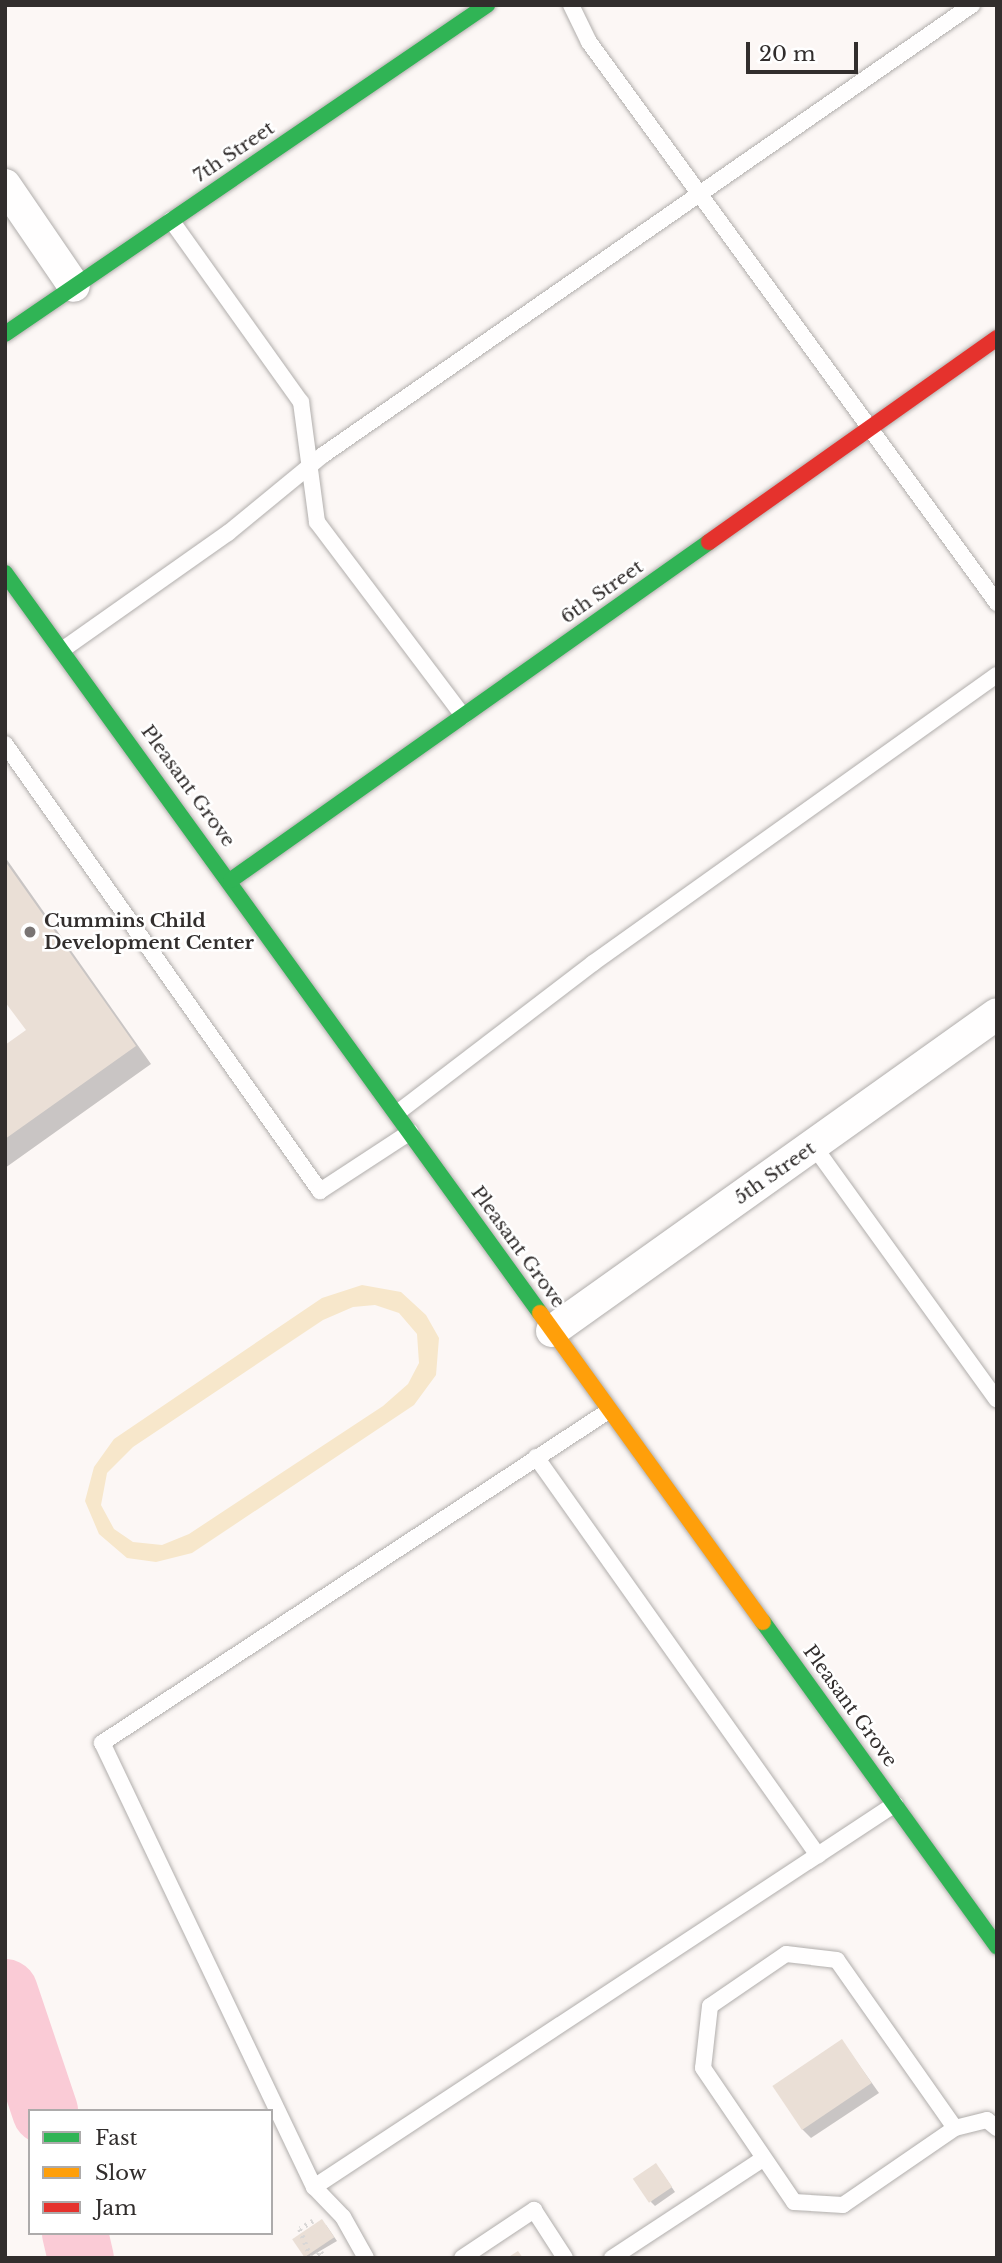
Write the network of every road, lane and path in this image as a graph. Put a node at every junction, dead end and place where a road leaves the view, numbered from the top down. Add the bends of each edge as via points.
1 (487, 5) edge
2 (571, 5) edge
3 (972, 5) edge
4 (5, 185) edge
5 (702, 196) junction
6 (171, 220) junction
7 (74, 286) junction
8 (5, 334) edge
9 (997, 338) edge
10 (870, 428) junction
11 (310, 467) junction
12 (5, 573) edge
13 (997, 603) edge
14 (62, 650) junction
15 (997, 674) edge
16 (463, 716) junction
17 (5, 744) edge
18 (231, 880) junction
19 (997, 1014) edge
20 (397, 1113) junction
21 (410, 1132) junction
22 (813, 1145) junction
23 (552, 1331) junction
24 (997, 1400) edge
25 (610, 1410) junction
26 (536, 1457) junction
27 (895, 1804) junction
28 (818, 1856) junction
29 (997, 1946) edge
30 (955, 2128) junction
31 (997, 2128) edge
32 (763, 2159) junction
33 (314, 2187) junction
34 (366, 2258) edge
35 (462, 2258) edge
36 (565, 2258) edge
37 (612, 2258) edge

1 - 6 street, 7th Street
2 - 5 lane via 589,42
3 - 5 lane
4 - 7 street
5 - 10 lane
5 - 11 lane
6 - 7 street, 7th Street
6 - 11 lane via 301,402
7 - 8 street, 7th Street
9 - 10 street, 6th Street
10 - 13 lane
10 - 16 street, 6th Street
11 - 14 lane via 228,533
11 - 16 lane via 317,522
12 - 14 street, Pleasant Grove
14 - 18 street, Pleasant Grove
15 - 20 lane via 593,963
16 - 18 street, 6th Street
17 - 21 lane via 320,1191
18 - 20 street, Pleasant Grove
19 - 22 street, 5th Street
20 - 21 street, Pleasant Grove
21 - 23 street, Pleasant Grove
22 - 23 street, 5th Street
22 - 24 lane
23 - 25 street, Pleasant Grove
25 - 26 lane
25 - 27 street, Pleasant Grove
26 - 28 lane
26 - 33 lane via 102,1743
27 - 28 lane
27 - 29 street, Pleasant Grove
28 - 33 lane
30 - 31 lane via 987,2120
30 - 32 lane via 843,2206 794,2202
30 - 32 lane via 837,1959 786,1954 710,2006 703,2068
32 - 37 lane
33 - 34 lane via 343,2217
35 - 36 lane via 534,2210

